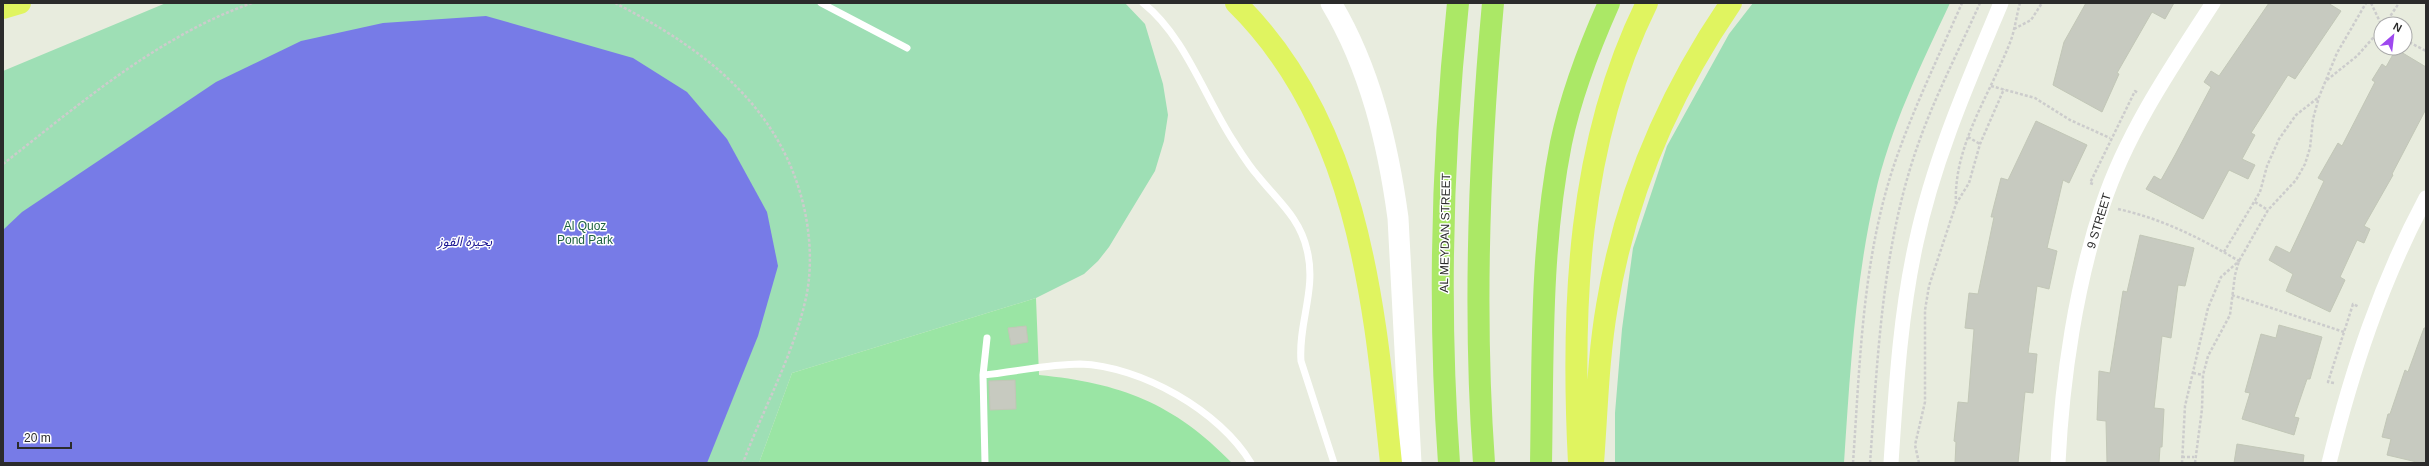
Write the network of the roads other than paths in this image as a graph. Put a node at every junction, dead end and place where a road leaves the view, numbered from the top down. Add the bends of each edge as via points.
1 (20, 3) edge
2 (821, 3) edge
3 (1143, 3) edge
4 (1236, 3) edge
5 (1331, 3) edge
6 (1458, 3) edge
7 (1494, 3) edge
8 (1609, 3) edge
9 (1647, 3) edge
10 (1731, 3) edge
11 (2001, 3) edge
12 (2213, 3) edge
13 (3, 8) edge
14 (907, 48) dead end
15 (2426, 198) edge
16 (987, 338) dead end
17 (983, 375) junction
18 (984, 463) edge
19 (1252, 463) edge
20 (1334, 463) edge
21 (1391, 463) edge
22 (1411, 463) edge
23 (1449, 463) edge
24 (1484, 463) edge
25 (1541, 463) edge
26 (1579, 463) edge
27 (1593, 463) edge
28 (1891, 463) edge
29 (2058, 463) edge
30 (2329, 463) edge

1 - 13 highway
2 - 14 lane
3 - 20 lane via 1160,20 1181,49 1223,126 1257,176 1290,212 1301,230 1311,269 1300,346 1301,361
4 - 21 highway via 1293,75 1321,127 1348,195 1366,263
5 - 22 main road via 1362,67 1382,132 1398,218
6 - 23 main road, AL MEYDAN STREET via 1447,136 1443,286
7 - 24 main road via 1482,148 1479,268
8 - 25 main road via 1582,67 1554,180 1543,294
9 - 26 highway via 1615,80 1596,150 1587,206 1580,274 1577,382
10 - 27 highway via 1675,96 1653,143 1632,199 1606,306
11 - 28 street via 1944,144 1916,242 1901,328
12 - 29 street, 9 STREET via 2152,100 2102,205 2070,343 2060,417
15 - 30 street via 2405,237 2373,312 2348,387
16 - 17 lane
17 - 18 lane
17 - 19 lane via 1080,364 1120,371 1157,384 1192,404 1223,429

